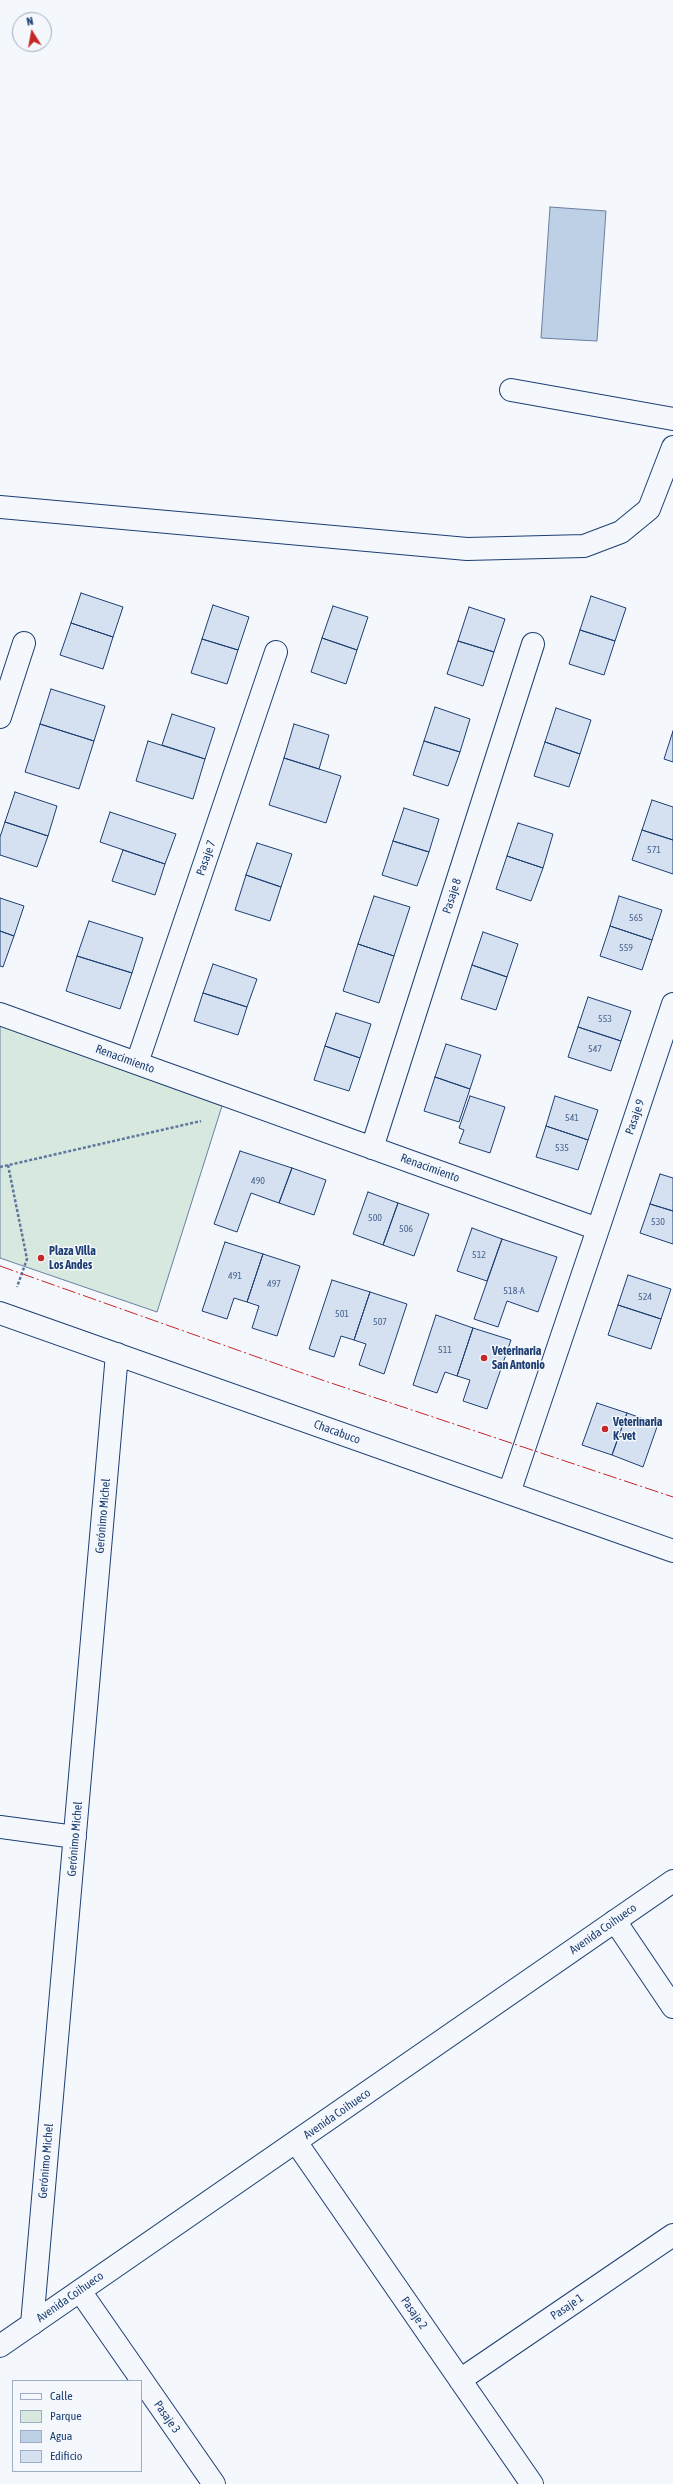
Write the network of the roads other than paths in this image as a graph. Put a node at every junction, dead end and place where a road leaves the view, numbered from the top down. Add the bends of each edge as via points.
1 (511, 390) dead end
2 (673, 419) edge
3 (673, 447) edge
4 (0, 507) edge
5 (24, 643) dead end
6 (533, 644) dead end
7 (276, 652) dead end
8 (0, 717) edge
9 (673, 1004) edge
10 (0, 1014) edge
11 (137, 1063) junction
12 (372, 1148) junction
13 (598, 1229) junction
14 (4, 1314) edge
15 (117, 1354) junction
16 (509, 1493) junction
17 (673, 1551) edge
18 (0, 1827) edge
19 (75, 1837) junction
20 (673, 1881) edge
21 (615, 1921) junction
22 (673, 2007) edge
23 (296, 2142) junction
24 (673, 2235) edge
25 (80, 2291) junction
26 (32, 2324) junction
27 (0, 2346) edge
28 (142, 2380) edge
29 (142, 2380) edge
30 (460, 2380) junction
31 (214, 2484) edge
32 (532, 2484) edge

1 - 2 street
3 - 4 street via 649,509 621,532 584,546 467,549
5 - 8 street
6 - 12 street, Pasaje 8
7 - 11 street, Pasaje 7
9 - 13 street, Pasaje 9
10 - 11 street, Renacimiento
11 - 12 street, Renacimiento
12 - 13 street, Renacimiento
13 - 16 street
14 - 15 street, Chacabuco
15 - 16 street, Chacabuco
15 - 19 street, Gerónimo Michel
16 - 17 street, Chacabuco
18 - 19 street
19 - 26 street, Gerónimo Michel
20 - 21 street, Avenida Coihueco
21 - 22 street
21 - 23 street, Avenida Coihueco
23 - 25 street, Avenida Coihueco
23 - 30 street, Pasaje 2
24 - 30 street, Pasaje 1
25 - 26 street, Avenida Coihueco
25 - 29 street, Pasaje 3
26 - 27 street, Avenida Coihueco
28 - 31 street, Pasaje 3
30 - 32 street, Pasaje 2

